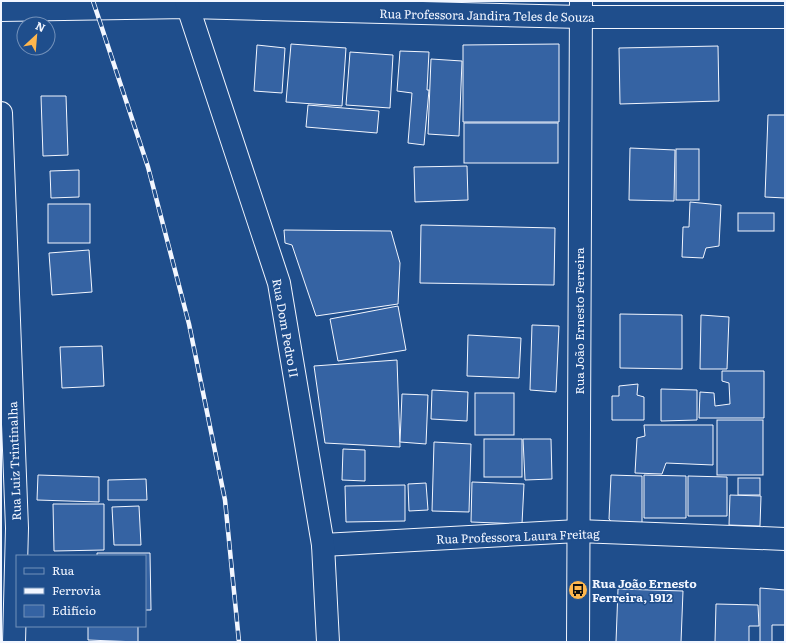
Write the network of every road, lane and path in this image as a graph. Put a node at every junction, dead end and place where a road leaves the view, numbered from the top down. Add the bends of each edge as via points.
1 (187, 4) edge
2 (581, 9) edge
3 (1, 10) edge
4 (785, 17) edge
5 (1, 113) edge
6 (9, 528) edge
7 (578, 531) junction
8 (785, 539) edge
9 (323, 545) junction
10 (14, 642) edge
11 (328, 642) edge
12 (578, 642) edge

1 - 2 street, Rua Professora Jandira Teles de Souza
1 - 3 street, Rua Professora Jandira Teles de Souza
1 - 9 street, Rua Dom Pedro II via 279,283
2 - 4 street, Rua Professora Jandira Teles de Souza
2 - 7 street, Rua João Ernesto Ferreira
5 - 6 street, Rua Luiz Trintinalha
6 - 10 street, Rua Luiz Trintinalha
7 - 8 street, Rua Professora Laura Freitag
7 - 9 street, Rua Professora Laura Freitag
7 - 12 street, Rua João Ernesto Ferreira
9 - 11 street, Rua Dom Pedro II

